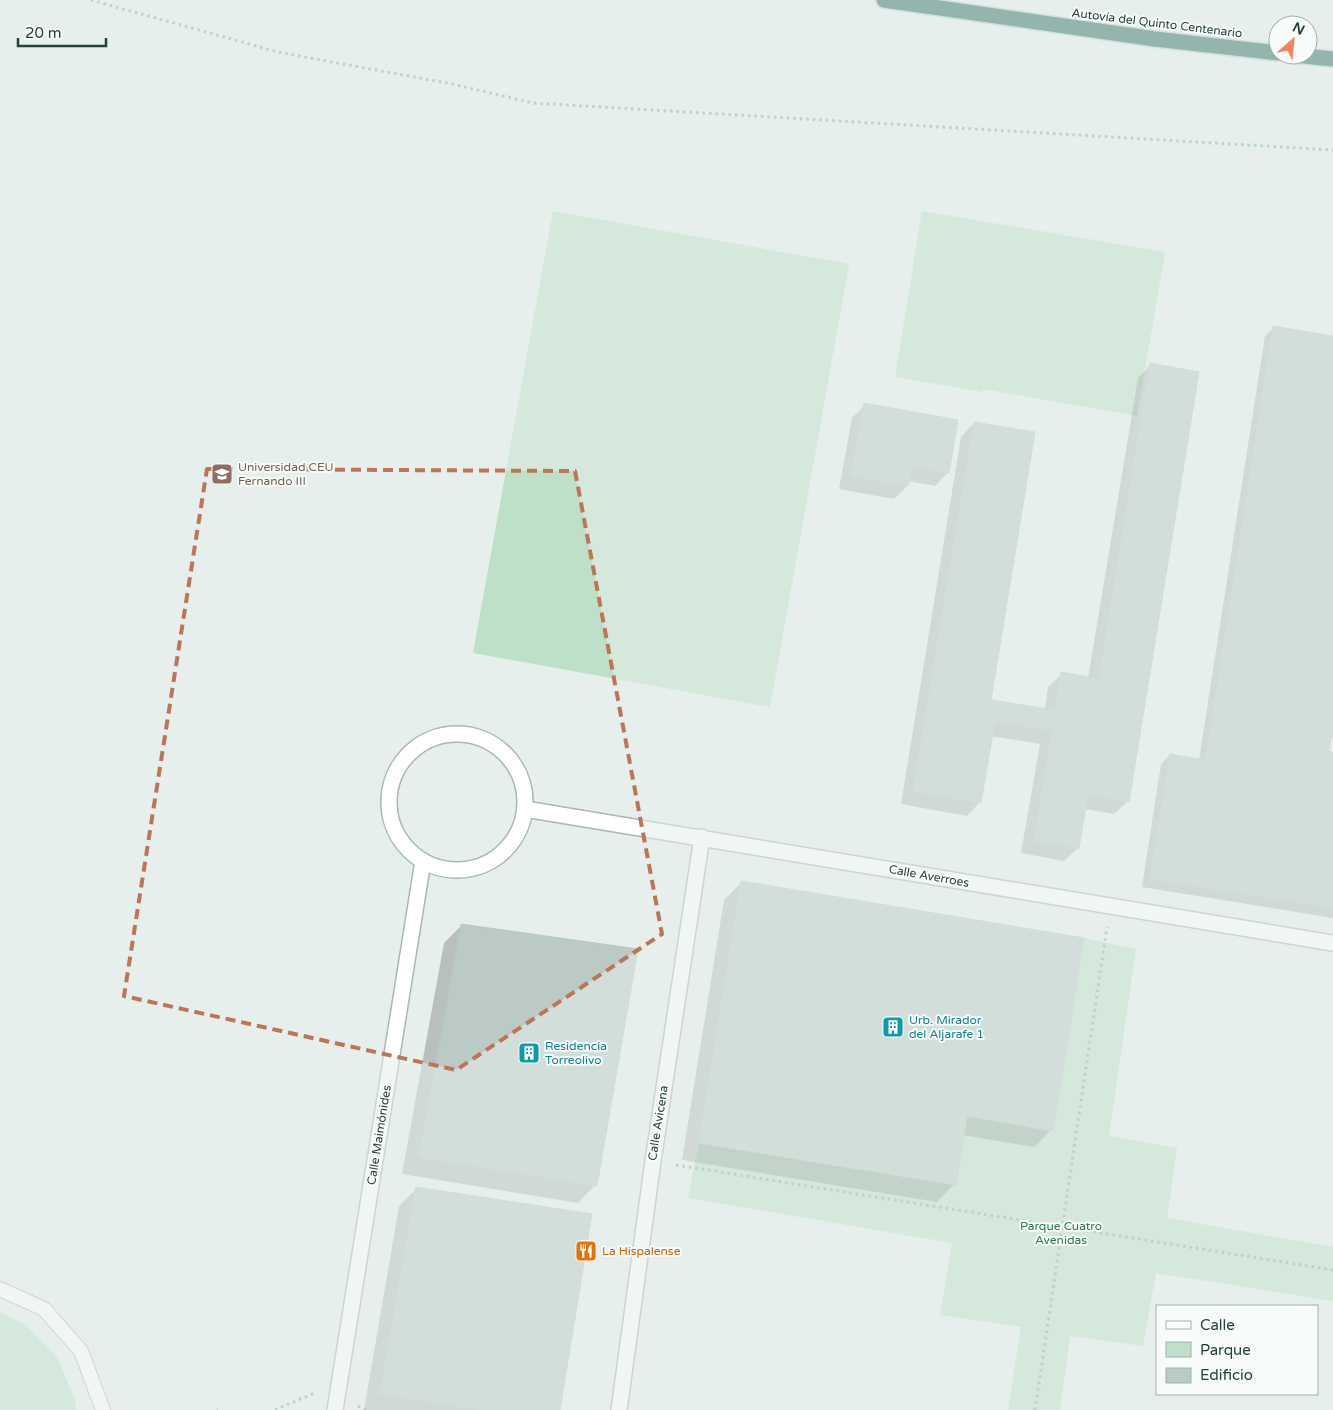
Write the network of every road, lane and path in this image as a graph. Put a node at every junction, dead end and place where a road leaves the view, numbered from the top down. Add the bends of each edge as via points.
1 (91, 0) edge
2 (884, 0) edge
3 (1268, 52) edge
4 (1318, 57) edge
5 (1333, 59) edge
6 (1333, 150) edge
7 (525, 809) junction
8 (702, 837) junction
9 (423, 861) junction
10 (1110, 907) junction
11 (1333, 943) edge
12 (653, 1161) junction
13 (1062, 1227) junction
14 (1333, 1270) edge
15 (0, 1289) edge
16 (107, 1409) edge
17 (335, 1410) edge
18 (619, 1410) edge
19 (1035, 1410) edge

1 - 6 path via 278,52 452,84 533,103
2 - 3 highway, Autovía del Quinto Centenario via 1155,40
4 - 5 highway
7 - 8 street, Calle Averroes
7 - 9 street via 517,835 492,861 470,869 446,869
7 - 9 street via 524,786 514,764 498,747 477,736 447,734 425,741 410,752 396,771 389,794 395,830 408,849
8 - 10 street, Calle Averroes
8 - 12 street, Calle Avicena
9 - 17 street, Calle Maimónides
10 - 11 street, Calle Averroes
10 - 13 path
12 - 13 path
12 - 18 street, Calle Avicena
13 - 14 path
13 - 19 path
15 - 16 lane via 44,1309 81,1351

